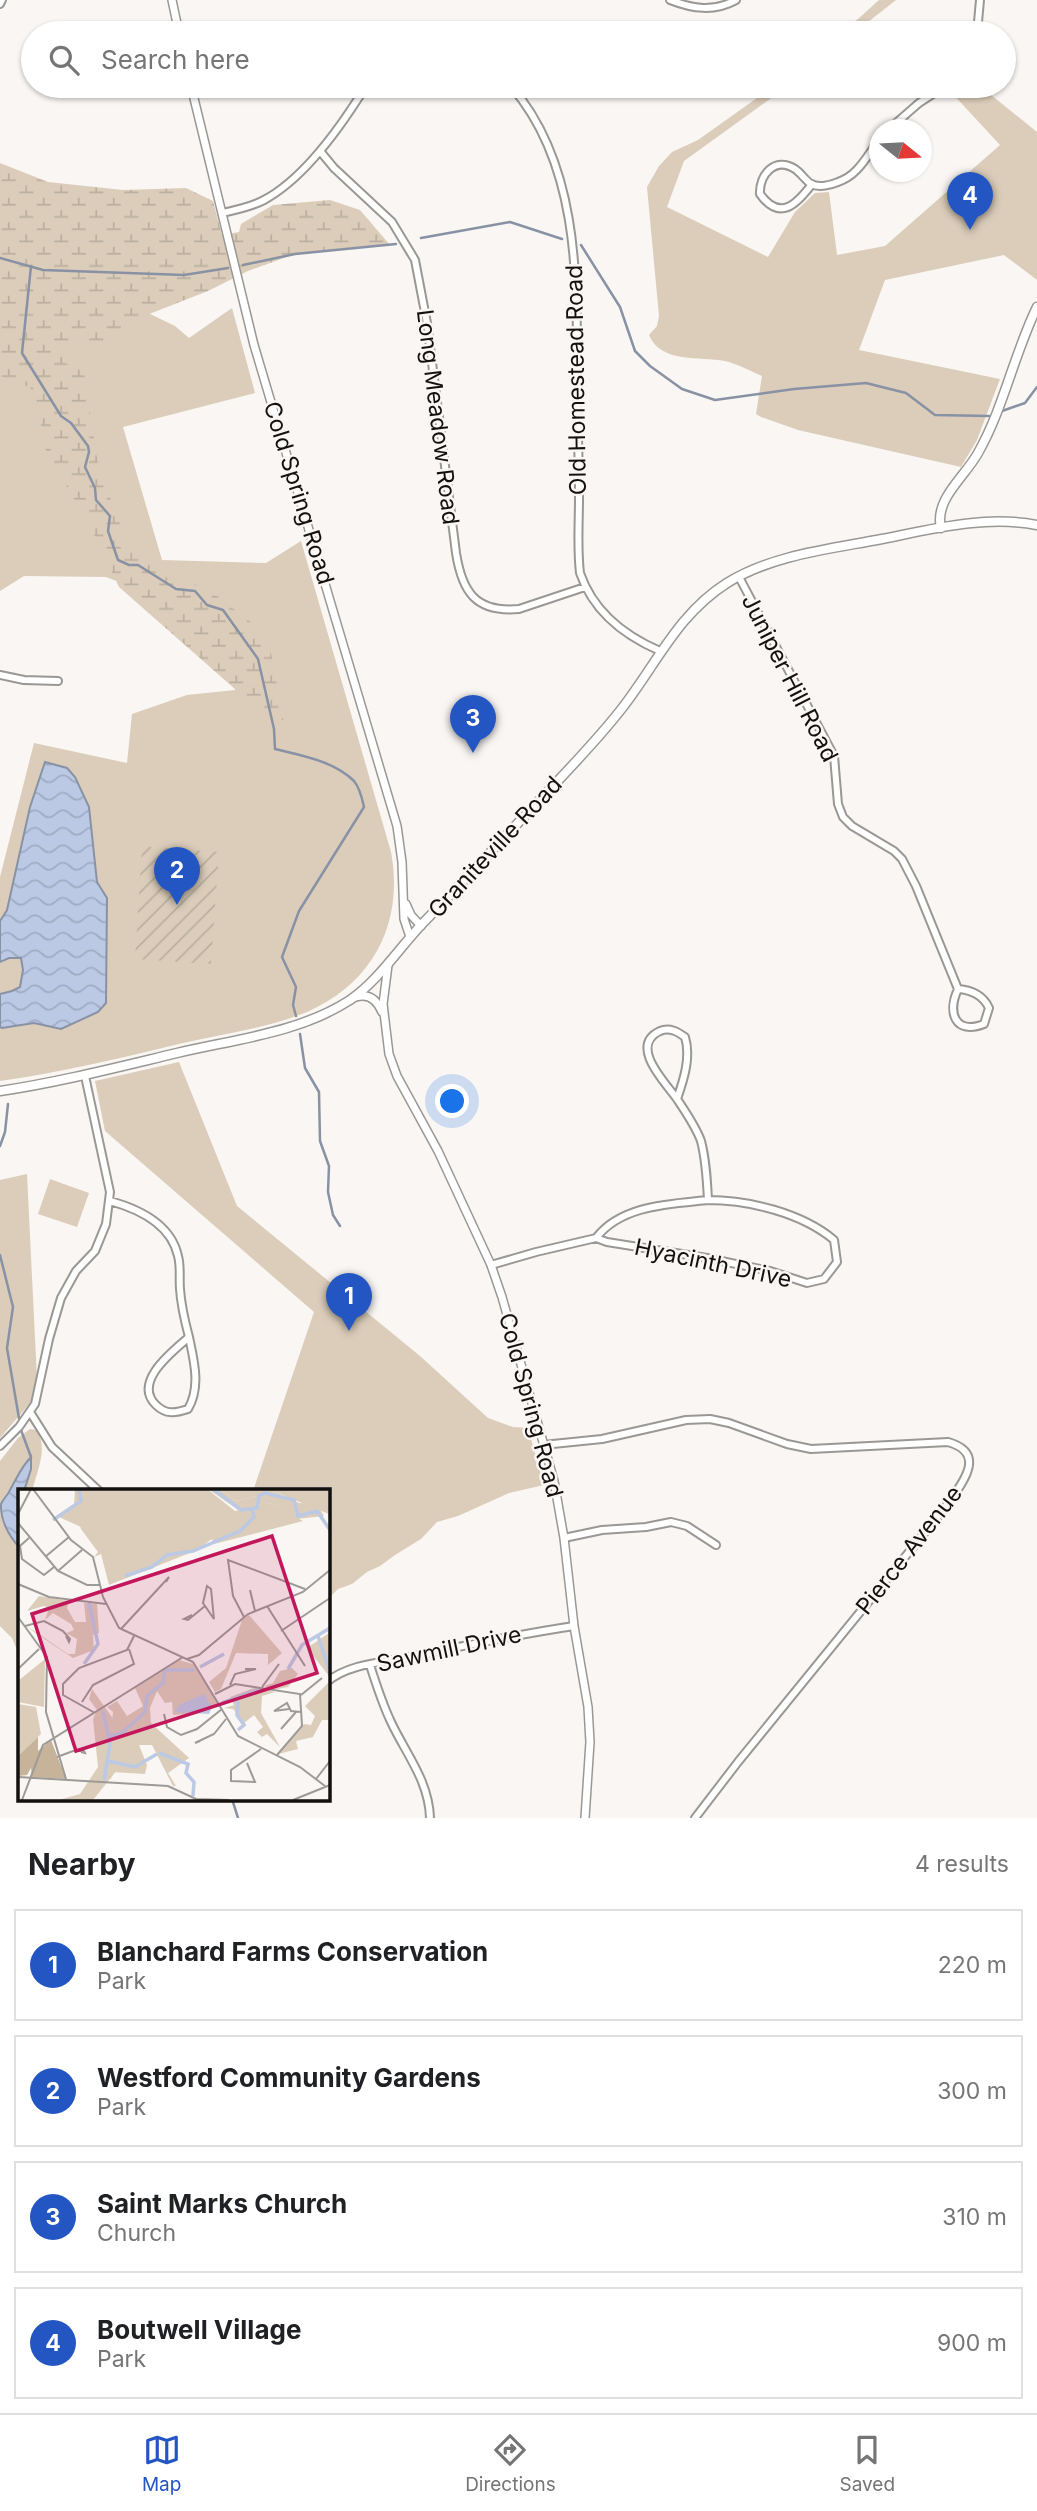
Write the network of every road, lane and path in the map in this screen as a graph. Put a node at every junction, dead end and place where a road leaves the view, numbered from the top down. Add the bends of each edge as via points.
1 (172, 0) edge
2 (670, 0) edge
3 (736, 0) edge
4 (980, 0) edge
5 (176, 21) edge
6 (978, 21) edge
7 (194, 98) edge
8 (357, 98) edge
9 (520, 98) edge
10 (927, 98) edge
11 (901, 119) edge
12 (320, 150) junction
13 (869, 153) edge
14 (812, 184) junction
15 (222, 213) junction
16 (1037, 307) edge
17 (1037, 525) edge
18 (940, 528) junction
19 (739, 577) junction
20 (585, 587) junction
21 (660, 651) junction
22 (0, 675) edge
23 (58, 681) dead end
24 (404, 900) junction
25 (421, 926) junction
26 (410, 937) junction
27 (388, 964) junction
28 (958, 989) junction
29 (352, 998) junction
30 (383, 1015) junction
31 (85, 1076) junction
32 (0, 1091) edge
33 (677, 1099) junction
34 (708, 1200) junction
35 (110, 1201) junction
36 (596, 1238) junction
37 (491, 1265) junction
38 (189, 1337) junction
39 (30, 1412) junction
40 (543, 1445) junction
41 (0, 1446) edge
42 (97, 1489) edge
43 (564, 1538) junction
44 (716, 1545) dead end
45 (573, 1626) junction
46 (370, 1665) junction
47 (329, 1681) edge
48 (430, 1818) edge
49 (586, 1818) edge
50 (695, 1818) edge

1 - 5 street
2 - 3 street via 708,9
4 - 6 street
7 - 15 street, Cold Spring Road
8 - 12 street
9 - 20 street, Old Homestead Road via 549,148 573,247 578,320 579,563
10 - 11 street
12 - 15 street via 276,192 251,206
12 - 20 street, Long Meadow Road via 392,222 415,260 461,581 486,606 509,610
13 - 14 street via 851,176 829,185
14 - 14 street via 793,206 782,209 760,194 763,176 776,166 795,168
15 - 24 street, Cold Spring Road via 254,345 397,826
16 - 18 main road via 981,447 944,500
17 - 18 main road, Graniteville Road via 994,521
18 - 19 main road, Graniteville Road via 781,560
19 - 21 main road, Graniteville Road via 696,607
19 - 28 street, Juniper Hill Road via 834,756 843,817 902,859
20 - 21 street, Old Homestead Road via 610,621
21 - 25 main road, Graniteville Road via 602,732
22 - 23 street
24 - 25 street
24 - 26 street, Cold Spring Road
25 - 26 main road, Graniteville Road
26 - 27 main road, Graniteville Road
27 - 29 main road, Graniteville Road
27 - 30 street, Cold Spring Road
28 - 28 street, Juniper Hill Road via 986,1001 989,1008 984,1024 971,1029 956,1020 952,1008
29 - 30 street via 372,998
29 - 31 main road, Graniteville Road via 289,1028
30 - 37 street, Cold Spring Road via 397,1076
31 - 32 main road, Graniteville Road
31 - 35 street
33 - 33 street via 688,1045 685,1037 669,1030 650,1040 648,1052
33 - 34 street via 700,1139
34 - 36 street, Hyacinth Drive via 640,1210 605,1226
34 - 36 street, Hyacinth Drive via 756,1204 822,1230 834,1240 837,1262 824,1279 807,1283 770,1271
35 - 38 street via 134,1208 168,1235 178,1255
35 - 39 street via 103,1236 61,1298
36 - 37 street, Hyacinth Drive
37 - 40 street, Cold Spring Road
38 - 38 street via 164,1360 149,1383 151,1399 166,1412 188,1409 195,1398
39 - 41 street
39 - 42 street via 52,1447
40 - 43 street, Cold Spring Road
40 - 50 street, Pierce Avenue via 602,1440 686,1420 710,1419 811,1449 948,1442 968,1454 968,1472 944,1509
43 - 44 street via 671,1522 687,1526
43 - 45 street, Cold Spring Road
45 - 46 street, Sawmill Drive
45 - 49 street, Cold Spring Road via 589,1719
46 - 47 street, Sawmill Drive
46 - 48 street via 393,1726 423,1784

